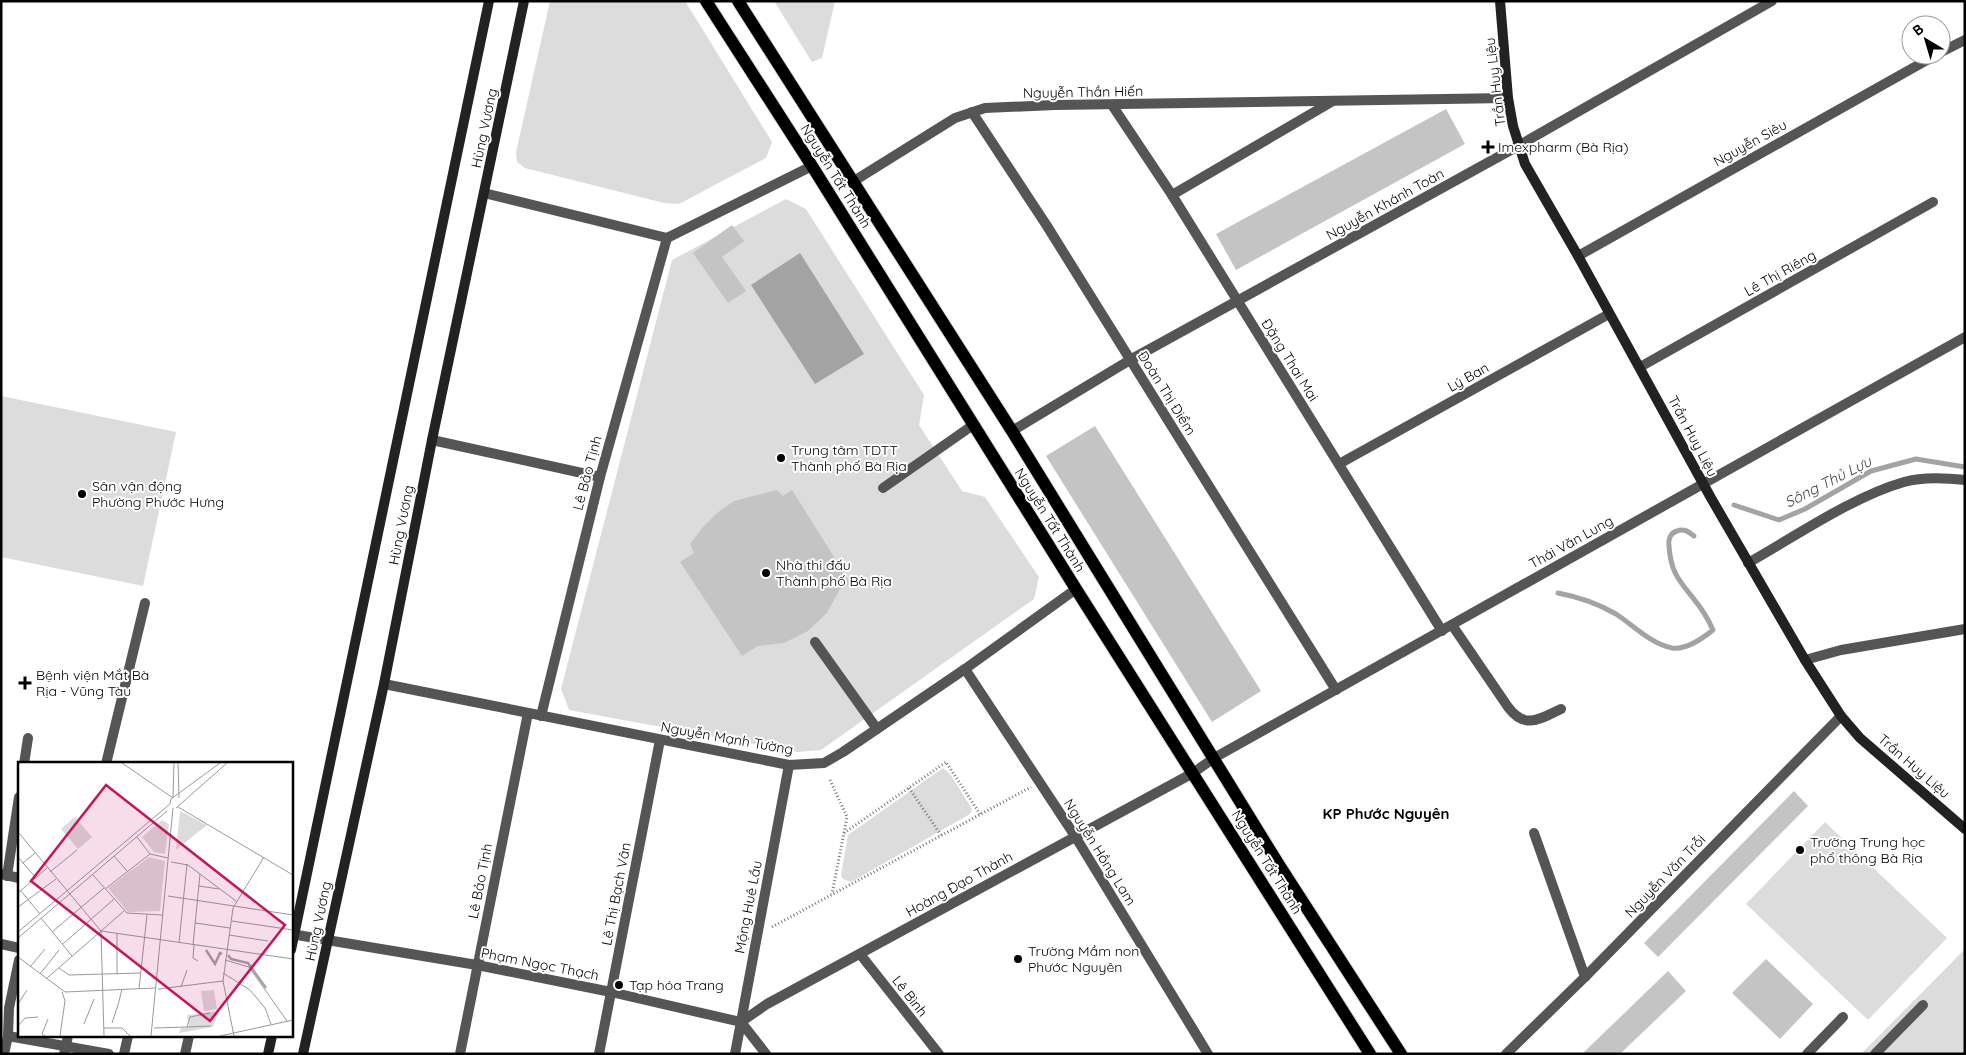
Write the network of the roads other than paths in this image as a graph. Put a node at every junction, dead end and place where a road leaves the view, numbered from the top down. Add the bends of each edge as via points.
1 (489, 1) edge
2 (524, 1) edge
3 (706, 1) edge
4 (738, 1) edge
5 (1500, 1) edge
6 (1772, 1) edge
7 (1965, 40) edge
8 (1951, 47) edge
9 (1918, 65) edge
10 (1508, 98) junction
11 (1333, 101) junction
12 (1112, 105) junction
13 (972, 112) junction
14 (1518, 146) junction
15 (812, 166) junction
16 (854, 181) junction
17 (484, 193) junction
18 (1172, 196) junction
19 (1933, 202) dead end
20 (668, 238) junction
21 (1578, 256) junction
22 (1237, 302) junction
23 (1609, 314) junction
24 (1965, 337) edge
25 (1130, 360) junction
26 (1640, 367) junction
27 (973, 425) junction
28 (1012, 431) junction
29 (432, 440) junction
30 (1339, 464) junction
31 (600, 477) junction
32 (1965, 480) edge
33 (1703, 483) junction
34 (883, 488) dead end
35 (1748, 563) junction
36 (1076, 589) junction
37 (144, 603) dead end
38 (1452, 625) junction
39 (1965, 629) edge
40 (1442, 631) junction
41 (814, 642) dead end
42 (1805, 660) junction
43 (965, 669) junction
44 (384, 684) junction
45 (1336, 690) junction
46 (1561, 709) dead end
47 (528, 713) junction
48 (541, 716) junction
49 (1841, 716) junction
50 (877, 728) junction
51 (28, 738) dead end
52 (660, 740) junction
53 (1214, 758) junction
54 (24, 762) edge
55 (106, 762) edge
56 (789, 765) junction
57 (1193, 773) junction
58 (18, 802) edge
59 (1965, 829) edge
60 (1534, 833) dead end
61 (1075, 836) junction
62 (4, 875) edge
63 (18, 878) edge
64 (293, 934) edge
65 (327, 940) junction
66 (1, 944) edge
67 (18, 948) edge
68 (860, 954) junction
69 (18, 963) edge
70 (477, 965) junction
71 (1585, 977) junction
72 (611, 992) junction
73 (1923, 1005) dead end
74 (5, 1007) edge
75 (1843, 1017) dead end
76 (741, 1022) junction
77 (8, 1036) junction
78 (18, 1038) edge
79 (21, 1038) edge
80 (128, 1038) edge
81 (189, 1038) edge
82 (272, 1038) edge
83 (66, 1045) edge
84 (4, 1054) edge
85 (109, 1054) edge
86 (124, 1054) edge
87 (185, 1054) edge
88 (268, 1054) edge
89 (304, 1054) edge
90 (460, 1054) edge
91 (599, 1054) edge
92 (735, 1054) edge
93 (766, 1054) edge
94 (939, 1054) edge
95 (1208, 1054) edge
96 (1370, 1054) edge
97 (1401, 1054) edge
98 (1506, 1054) edge
99 (1806, 1054) edge
100 (1875, 1054) edge

1 - 64 main road, Hùng Vương
2 - 17 main road, Hùng Vương
3 - 15 main road, Nguyễn Tất Thành
4 - 16 main road, Nguyễn Tất Thành
5 - 10 main road, Trần Huy Liệu
6 - 14 street, Nguyễn Khánh Toàn
7 - 8 street
9 - 21 street, Nguyễn Siêu
10 - 11 street, Nguyễn Thần Hiến
10 - 14 main road, Trần Huy Liệu
11 - 12 street, Nguyễn Thần Hiến
11 - 18 street, Nguyễn Thần Hiến
12 - 13 street, Nguyễn Thần Hiến via 1005,107
12 - 18 street, Đặng Thai Mai
13 - 16 street, Nguyễn Thần Hiến via 955,118
13 - 25 street, Đoàn Thị Điểm
14 - 21 main road, Trần Huy Liệu
14 - 22 street, Nguyễn Khánh Toàn
15 - 20 street
15 - 27 main road, Nguyễn Tất Thành
16 - 28 main road, Nguyễn Tất Thành
17 - 20 street
17 - 29 main road, Hùng Vương
18 - 22 street, Đặng Thai Mai
19 - 26 street, Lê Thị Riêng
20 - 31 street, Lê Bảo Tịnh
21 - 23 main road, Trần Huy Liệu
22 - 25 street, Nguyễn Khánh Toàn
22 - 30 street, Đặng Thai Mai
23 - 26 main road, Trần Huy Liệu
23 - 30 street, Lý Ban
24 - 33 street, Thái Văn Lung
25 - 28 street, Nguyễn Khánh Toàn
25 - 45 street, Đoàn Thị Điểm
26 - 33 main road, Trần Huy Liệu
27 - 34 street
27 - 36 main road, Nguyễn Tất Thành
28 - 53 main road, Nguyễn Tất Thành
29 - 31 street
29 - 44 main road, Hùng Vương
30 - 40 street, Đặng Thai Mai
31 - 48 street, Lê Bảo Tịnh
32 - 35 street via 1906,481 1864,498
33 - 35 main road, Trần Huy Liệu
33 - 38 street, Thái Văn Lung
35 - 42 main road, Trần Huy Liệu
36 - 43 street, Nguyễn Mạnh Tường
36 - 57 main road, Nguyễn Tất Thành
37 - 55 street
38 - 40 street, Thái Văn Lung
38 - 46 street via 1518,718 1537,720
39 - 42 street via 1840,650
40 - 45 street, Thái Văn Lung
41 - 50 street
42 - 49 main road, Trần Huy Liệu
43 - 50 street, Nguyễn Mạnh Tường
43 - 61 street, Nguyễn Hồng Lam
44 - 47 street, Nguyễn Mạnh Tường
44 - 65 main road, Hùng Vương
45 - 53 street, Thái Văn Lung
47 - 48 street, Nguyễn Mạnh Tường
47 - 70 street, Lê Bảo Tịnh
48 - 52 street, Nguyễn Mạnh Tường
49 - 59 main road, Trần Huy Liệu via 1860,738
49 - 71 street, Nguyễn Văn Trỗi
50 - 56 street, Nguyễn Mạnh Tường via 824,763
51 - 54 street
52 - 56 street, Nguyễn Mạnh Tường
52 - 72 street, Lê Thị Bạch Vân
53 - 57 street, Thái Văn Lung
53 - 97 main road, Nguyễn Tất Thành
56 - 76 street, Mộng Huê Lầu
57 - 61 street, Hoàng Đạo Thành
57 - 96 main road, Nguyễn Tất Thành
58 - 62 street
60 - 71 street
61 - 68 street, Hoàng Đạo Thành
61 - 95 street, Nguyễn Hồng Lam
62 - 63 street
64 - 65 street, Phạm Ngọc Thạch
65 - 70 street, Phạm Ngọc Thạch
65 - 89 main road, Hùng Vương
66 - 67 street
68 - 76 street, Hoàng Đạo Thành via 767,1004
68 - 94 street, Lê Bình
69 - 74 street
70 - 72 street, Phạm Ngọc Thạch
70 - 90 street, Lê Bảo Tịnh
71 - 98 street, Nguyễn Văn Trỗi
72 - 76 street, Phạm Ngọc Thạch
72 - 91 street, Lê Thị Bạch Vân
73 - 100 street
74 - 77 street
75 - 99 street
76 - 92 street, Mộng Huê Lầu
76 - 93 street
77 - 78 street
77 - 84 street
79 - 83 street
80 - 86 street
81 - 87 street
82 - 88 main road
83 - 85 street

